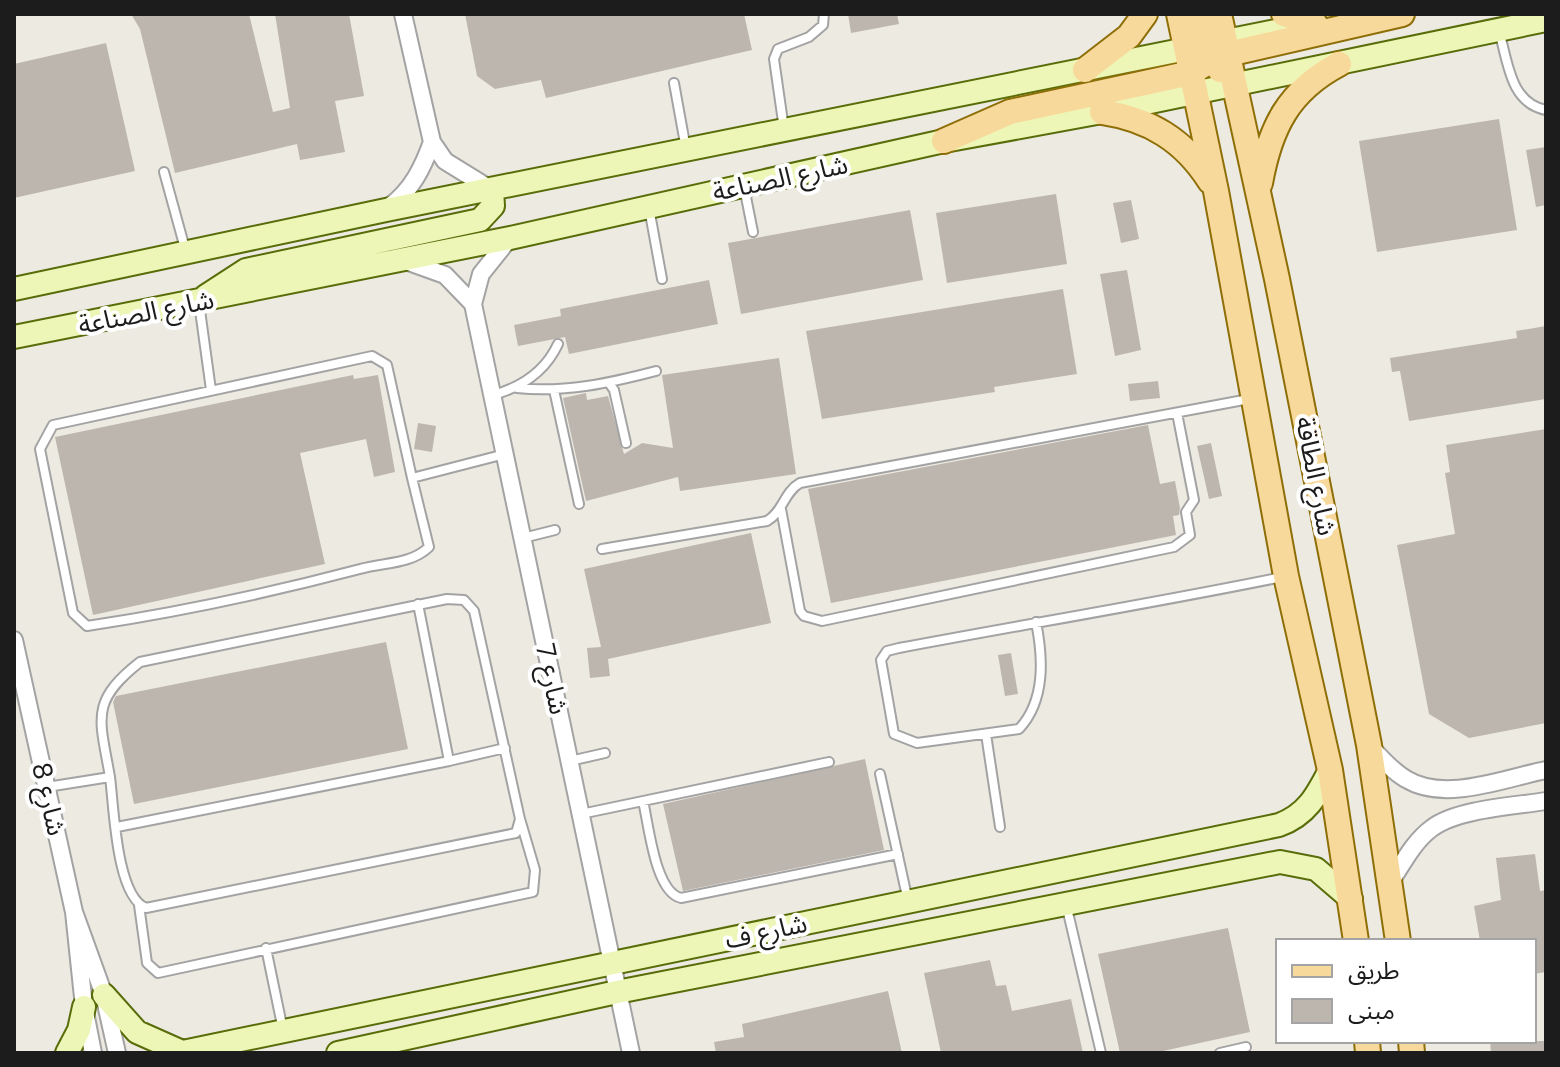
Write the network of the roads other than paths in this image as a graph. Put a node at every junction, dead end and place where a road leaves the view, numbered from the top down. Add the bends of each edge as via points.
1 (403, 14) edge
2 (824, 14) edge
3 (1145, 14) edge
4 (1179, 14) edge
5 (1196, 14) edge
6 (1219, 14) edge
7 (1284, 14) edge
8 (1366, 14) edge
9 (1402, 14) edge
10 (1546, 20) edge
11 (1315, 24) junction
12 (1498, 30) junction
13 (1339, 64) junction
14 (1210, 65) junction
15 (1085, 70) junction
16 (674, 83) dead end
17 (1546, 110) edge
18 (1102, 112) junction
19 (785, 130) junction
20 (944, 141) junction
21 (432, 142) junction
22 (687, 150) junction
23 (164, 172) dead end
24 (744, 187) junction
25 (492, 190) junction
26 (1216, 191) junction
27 (1259, 193) junction
28 (649, 207) junction
29 (386, 210) junction
30 (753, 232) dead end
31 (510, 238) junction
32 (186, 252) junction
33 (388, 261) junction
34 (662, 279) dead end
35 (1277, 279) junction
36 (16, 289) edge
37 (199, 302) junction
38 (473, 304) junction
39 (14, 337) edge
40 (558, 344) dead end
41 (656, 371) dead end
42 (609, 383) junction
43 (517, 388) junction
44 (211, 390) junction
45 (554, 390) junction
46 (492, 395) junction
47 (1254, 398) junction
48 (1177, 413) junction
49 (626, 443) dead end
50 (505, 454) junction
51 (412, 478) junction
52 (579, 504) dead end
53 (781, 509) junction
54 (555, 530) dead end
55 (522, 539) junction
56 (602, 549) dead end
57 (1286, 576) junction
58 (418, 604) junction
59 (1036, 622) junction
60 (14, 640) edge
61 (986, 734) junction
62 (1369, 745) junction
63 (505, 748) junction
64 (605, 753) dead end
65 (449, 761) junction
66 (569, 761) junction
67 (829, 762) dead end
68 (1330, 770) junction
69 (1546, 770) edge
70 (880, 774) dead end
71 (110, 777) junction
72 (46, 787) junction
73 (643, 801) junction
74 (1546, 801) edge
75 (580, 814) junction
76 (520, 819) junction
77 (117, 827) junction
78 (1000, 827) dead end
79 (898, 854) junction
80 (1391, 881) junction
81 (1351, 899) junction
82 (909, 901) junction
83 (1066, 904) junction
84 (139, 905) junction
85 (74, 912) junction
86 (1356, 939) edge
87 (1398, 939) edge
88 (266, 948) junction
89 (612, 963) junction
90 (617, 992) junction
91 (104, 995) junction
92 (84, 1007) junction
93 (283, 1031) junction
94 (1246, 1047) dead end
95 (363, 1051) edge
96 (67, 1053) edge
97 (93, 1053) edge
98 (117, 1053) edge
99 (180, 1053) edge
100 (338, 1053) edge
101 (631, 1053) edge
102 (1101, 1053) edge
103 (1220, 1053) edge

1 - 21 street
2 - 19 lane via 823,25 778,49 774,59
3 - 15 main road via 1129,36
4 - 14 main road, شارع الطاقة
5 - 14 main road
6 - 14 main road, شارع الطاقة
7 - 11 main road
8 - 11 street, شارع الصناعة
9 - 14 main road
10 - 12 street, شارع الصناعة
11 - 14 street, شارع الصناعة
12 - 13 street, شارع الصناعة
12 - 17 lane via 1519,97
13 - 14 street, شارع الصناعة
13 - 27 main road via 1308,83 1283,109 1272,131
14 - 15 street, شارع الصناعة
14 - 18 street, شارع الصناعة
14 - 20 main road via 1010,112
14 - 26 main road, شارع الطاقة
14 - 27 main road, شارع الطاقة
14 - 35 main road
15 - 19 street, شارع الصناعة
16 - 22 lane
18 - 20 street, شارع الصناعة
18 - 26 main road via 1150,124 1171,137
19 - 22 street, شارع الصناعة
20 - 24 street, شارع الصناعة
21 - 25 street via 445,161
21 - 29 street via 404,197
22 - 25 street, شارع الصناعة
23 - 32 lane
24 - 28 street, شارع الصناعة
24 - 30 lane
25 - 29 street, شارع الصناعة
25 - 37 street via 493,206 480,220 246,270
26 - 47 main road, شارع الطاقة
27 - 35 main road, شارع الطاقة
28 - 31 street, شارع الصناعة
28 - 34 lane
29 - 32 street, شارع الصناعة
31 - 33 street, شارع الصناعة
31 - 38 street via 488,261
32 - 36 street, شارع الصناعة
33 - 37 street, شارع الصناعة
33 - 38 street via 427,266 445,275
35 - 62 main road, شارع الطاقة
37 - 39 street, شارع الصناعة
37 - 44 lane
38 - 46 street, شارع 7
40 - 43 lane via 549,363
41 - 42 lane
42 - 45 lane
42 - 49 lane
43 - 45 lane
43 - 46 lane
44 - 51 lane via 372,356 387,365
44 - 51 lane via 53,425 45,434 40,449 65,581 73,613 87,626 245,599 417,559 429,547
45 - 52 lane
46 - 50 street, شارع 7
47 - 48 lane
47 - 57 main road, شارع الطاقة
48 - 53 lane via 800,483
48 - 53 lane via 1194,500 1186,512 1190,535 1174,547 822,621 800,611
50 - 51 lane
50 - 55 street, شارع 7
53 - 56 lane via 767,521
54 - 55 lane
55 - 66 street, شارع 7
57 - 59 lane
57 - 68 main road, شارع الطاقة
58 - 63 lane via 464,600 474,611
58 - 65 lane
58 - 71 lane via 140,662 105,699 99,716
59 - 61 lane via 1042,669 1028,720 1019,729
59 - 61 lane via 899,648 887,651 881,660 894,734 917,743
60 - 72 street, شارع 8
61 - 78 lane
62 - 69 street via 1406,780 1428,788 1448,790
62 - 80 main road, شارع الطاقة
63 - 65 lane
63 - 76 lane
64 - 66 lane
65 - 77 lane
66 - 75 street, شارع 7
67 - 73 lane
68 - 81 main road, شارع الطاقة
68 - 82 street, شارع ف via 1309,806 1296,819 1279,825
70 - 79 lane
71 - 72 lane
71 - 77 lane
72 - 85 street, شارع 8
73 - 75 lane
73 - 79 lane via 662,883 681,898
74 - 80 street via 1433,826
75 - 89 street, شارع 7
76 - 84 lane via 516,833 154,908
76 - 88 lane via 535,870 533,892
77 - 84 lane via 127,885
79 - 82 lane
80 - 87 main road, شارع الطاقة
81 - 83 street, شارع ف via 1316,869 1280,862
81 - 86 main road, شارع الطاقة
82 - 89 street, شارع ف
83 - 90 street, شارع ف
83 - 102 lane
84 - 88 lane via 147,963 158,973
85 - 91 street, شارع 8
85 - 92 street, شارع 8
88 - 93 lane
89 - 90 street, شارع 7
89 - 93 street, شارع ف
90 - 95 street, شارع ف
90 - 101 street, شارع 7
91 - 98 street, شارع 8
91 - 99 street via 137,1032
92 - 96 street
92 - 97 street, شارع 8
93 - 99 street, شارع ف
94 - 103 lane
95 - 100 street, شارع ف

